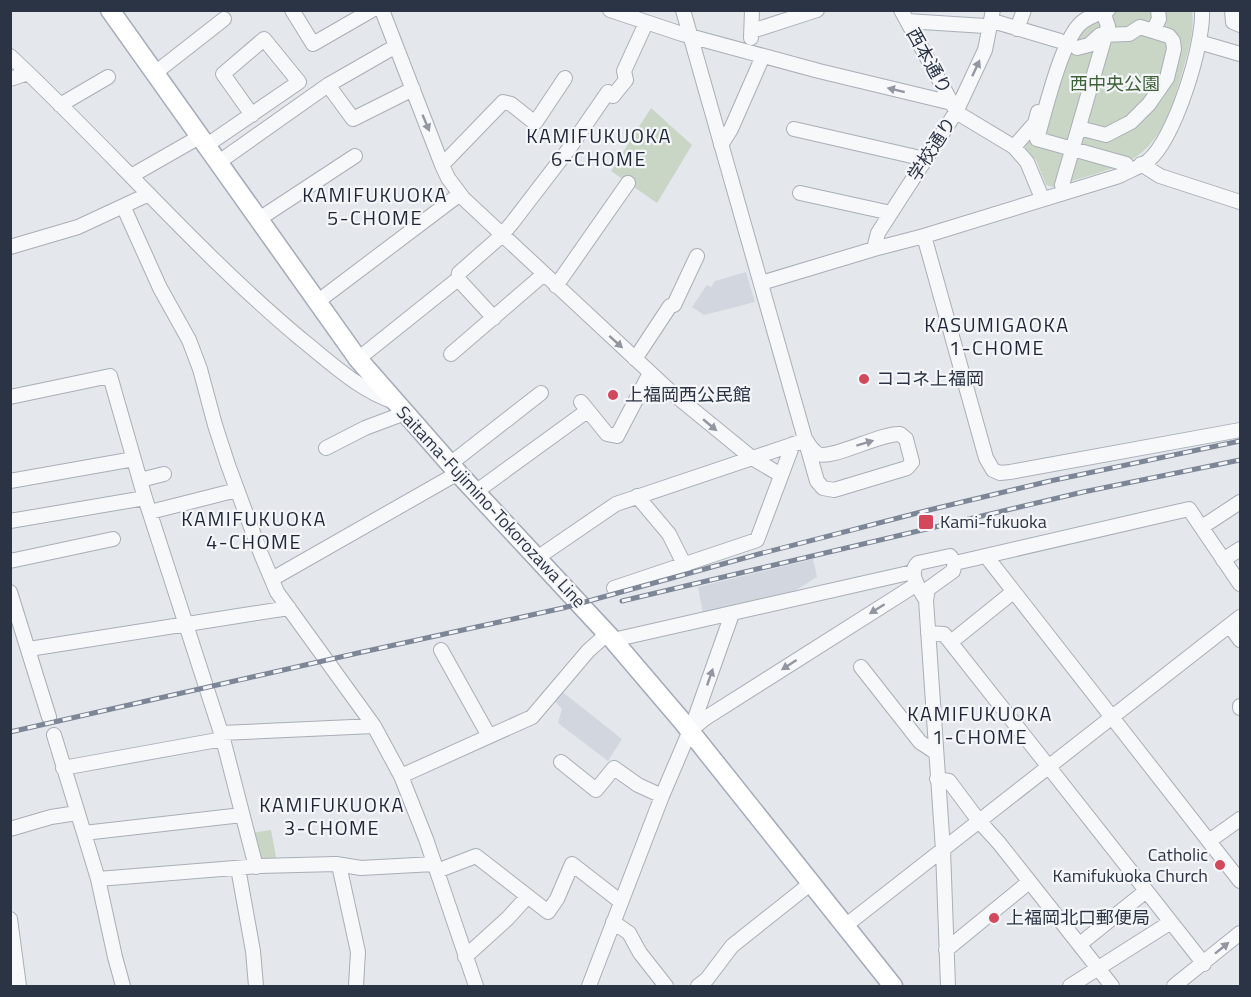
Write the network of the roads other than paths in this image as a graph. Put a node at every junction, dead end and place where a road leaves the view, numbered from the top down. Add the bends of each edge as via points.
1 (110, 10) edge
2 (292, 10) edge
3 (372, 10) edge
4 (382, 10) edge
5 (610, 10) edge
6 (682, 10) edge
7 (752, 10) edge
8 (817, 10) edge
9 (1024, 10) edge
10 (1158, 10) edge
11 (1202, 10) edge
12 (1232, 10) edge
13 (1101, 11) edge
14 (904, 16) edge
15 (992, 17) edge
16 (224, 19) dead end
17 (646, 23) junction
18 (1240, 25) edge
19 (1017, 29) junction
20 (752, 31) junction
21 (1153, 31) junction
22 (1106, 34) junction
23 (689, 36) junction
24 (1199, 42) junction
25 (1068, 44) junction
26 (396, 46) junction
27 (757, 54) junction
28 (1240, 54) edge
29 (10, 56) edge
30 (28, 73) junction
31 (155, 73) junction
32 (1095, 73) junction
33 (108, 77) dead end
34 (565, 78) dead end
35 (10, 79) edge
36 (328, 85) junction
37 (413, 89) junction
38 (60, 105) junction
39 (954, 107) junction
40 (252, 115) junction
41 (1079, 128) junction
42 (794, 129) dead end
43 (204, 141) junction
44 (721, 145) junction
45 (1014, 147) junction
46 (1072, 149) junction
47 (356, 156) dead end
48 (925, 159) junction
49 (219, 162) junction
50 (1126, 164) dead end
51 (1140, 164) junction
52 (442, 165) junction
53 (131, 176) junction
54 (628, 183) dead end
55 (1062, 185) dead end
56 (149, 194) junction
57 (460, 194) junction
58 (800, 194) dead end
59 (1042, 198) junction
60 (1240, 202) edge
61 (124, 207) junction
62 (891, 213) junction
63 (259, 219) junction
64 (502, 235) junction
65 (924, 236) junction
66 (10, 247) edge
67 (873, 249) junction
68 (696, 256) dead end
69 (544, 274) junction
70 (458, 279) junction
71 (761, 283) junction
72 (556, 286) junction
73 (317, 302) junction
74 (494, 318) junction
75 (451, 354) dead end
76 (358, 359) junction
77 (635, 359) junction
78 (650, 373) junction
79 (541, 393) dead end
80 (10, 397) edge
81 (400, 408) junction
82 (1240, 430) edge
83 (800, 442) junction
84 (326, 448) dead end
85 (826, 455) junction
86 (752, 458) junction
87 (134, 459) junction
88 (454, 468) junction
89 (815, 473) junction
90 (164, 474) dead end
91 (781, 475) junction
92 (140, 480) junction
93 (10, 481) edge
94 (237, 490) junction
95 (477, 491) junction
96 (637, 496) junction
97 (146, 498) junction
98 (1240, 502) edge
99 (150, 512) junction
100 (10, 520) edge
101 (1202, 527) junction
102 (113, 539) dead end
103 (1240, 549) edge
104 (986, 556) junction
105 (537, 558) junction
106 (1223, 560) junction
107 (10, 561) edge
108 (955, 563) junction
109 (685, 566) junction
110 (272, 579) junction
111 (1240, 582) edge
112 (922, 583) junction
113 (614, 588) dead end
114 (1013, 592) junction
115 (11, 596) edge
116 (289, 608) junction
117 (732, 614) junction
118 (1235, 621) edge
119 (185, 625) junction
120 (928, 633) junction
121 (610, 637) junction
122 (1240, 640) edge
123 (951, 642) junction
124 (29, 649) junction
125 (441, 650) dead end
126 (861, 667) dead end
127 (50, 717) dead end
128 (1112, 717) junction
129 (374, 726) junction
130 (690, 732) junction
131 (54, 735) dead end
132 (222, 736) junction
133 (489, 736) junction
134 (935, 752) junction
135 (561, 762) dead end
136 (1050, 767) junction
137 (63, 768) junction
138 (401, 776) junction
139 (937, 779) junction
140 (662, 796) junction
141 (77, 813) junction
142 (242, 815) junction
143 (1240, 819) edge
144 (979, 821) junction
145 (10, 829) edge
146 (84, 833) junction
147 (1209, 841) junction
148 (943, 850) junction
149 (339, 865) junction
150 (256, 867) junction
151 (238, 868) junction
152 (435, 868) junction
153 (98, 879) junction
154 (1240, 881) edge
155 (1029, 882) junction
156 (810, 884) junction
157 (1146, 891) junction
158 (527, 897) junction
159 (621, 902) junction
160 (10, 919) edge
161 (613, 922) junction
162 (1171, 922) junction
163 (845, 926) junction
164 (1240, 934) edge
165 (1080, 944) junction
166 (946, 950) junction
167 (13, 951) edge
168 (465, 957) junction
169 (1204, 964) junction
170 (1099, 968) junction
171 (19, 987) edge
172 (123, 987) edge
173 (256, 987) edge
174 (356, 987) edge
175 (476, 987) edge
176 (589, 987) edge
177 (666, 987) edge
178 (699, 987) edge
179 (893, 987) edge
180 (948, 987) edge
181 (1071, 987) edge
182 (1112, 987) edge
183 (1174, 987) edge

1 - 31 main road, Saitama-Fujimino-Tokorozawa Line
2 - 3 street via 313,44
4 - 26 street
5 - 17 street
6 - 23 street
7 - 20 street
8 - 20 street
9 - 19 street
10 - 21 street via 1159,19
11 - 24 street
12 - 18 street via 1233,22
13 - 22 street via 1108,26
13 - 25 street via 1075,19 1067,28
14 - 15 street via 985,26
14 - 39 street, 西本通り
15 - 19 street
39 -> 15 street, 学校通り via 985,50
16 - 31 street
17 - 23 street
17 - 64 street via 624,71 626,80 613,96 608,92
19 - 25 street
20 - 27 street
21 - 22 street via 1140,27 1129,34
21 - 41 street via 1169,36 1174,49 1167,78 1149,104 1131,122 1106,135
22 - 25 street via 1089,45
22 - 32 street
23 - 27 street
23 - 44 street
24 - 28 street
24 - 51 street via 1172,126 1148,161
25 - 32 street
25 - 45 street via 1035,123
25 - 46 street via 1037,138
26 - 36 street
26 - 37 street
39 -> 27 street
27 - 44 street via 731,129
29 - 30 street
30 - 35 street
30 - 38 street
31 - 43 main road, Saitama-Fujimino-Tokorozawa Line
32 - 41 street
33 - 38 street
34 - 52 street via 535,123 503,102
36 - 37 street via 353,119
36 - 49 street
37 -> 52 street
38 - 53 street
39 - 45 street
39 - 48 street, 学校通り
40 - 40 street via 223,74 264,39 299,82
40 - 43 street
41 - 46 street
42 - 48 street
43 - 49 main road, Saitama-Fujimino-Tokorozawa Line
43 - 53 street
44 - 71 street
45 - 59 street via 1027,162
46 - 50 street
46 - 55 street
47 - 63 street
48 - 62 street, 学校通り
49 - 63 main road, Saitama-Fujimino-Tokorozawa Line
51 - 59 street via 1119,176
51 - 60 street via 1160,176
52 - 57 street
53 - 56 street
54 - 72 street
56 - 61 street
56 - 81 street via 275,317 335,367
57 - 64 street
57 - 73 street
58 - 62 street
59 - 65 street
61 - 66 street via 58,234
61 - 94 street via 200,369
62 - 67 street, 学校通り
63 - 73 main road, Saitama-Fujimino-Tokorozawa Line
64 - 69 street
64 - 70 street via 459,273
65 - 67 street
65 - 82 street via 993,470 1010,472
67 - 71 street
68 - 77 street via 674,305
69 - 72 street
69 - 74 street
70 - 74 street
70 - 76 street
71 - 83 street
72 -> 77 street
73 - 76 main road, Saitama-Fujimino-Tokorozawa Line
74 - 75 street
76 - 81 main road, Saitama-Fujimino-Tokorozawa Line
77 - 78 street
78 -> 86 street
78 - 95 street via 617,436 607,434 584,406
79 - 88 street
80 - 87 street via 110,376
81 - 84 street
81 - 88 main road, Saitama-Fujimino-Tokorozawa Line
83 - 85 street
83 - 86 street
83 - 89 street
83 - 91 street
85 - 89 street via 818,462
85 -> 89 street via 900,434 906,439 912,462 906,468 834,490 823,488
86 - 91 street
86 - 96 street
87 - 92 street
87 - 93 street
88 - 95 main road, Saitama-Fujimino-Tokorozawa Line
88 - 110 street
90 - 92 street
91 - 109 street via 757,540
92 - 97 street
94 - 99 street
94 - 110 street
95 - 105 main road, Saitama-Fujimino-Tokorozawa Line
96 - 105 street via 616,504
96 - 109 street via 669,534
97 - 99 street
97 - 100 street
98 - 101 street
99 - 119 street
101 - 104 street via 1189,509
101 - 106 street
102 - 107 street
103 - 106 street
104 - 108 street
104 - 114 street
105 - 121 main road, Saitama-Fujimino-Tokorozawa Line
106 - 111 street
108 - 112 street via 952,573
108 - 112 street via 947,556
109 - 113 street
110 - 116 street
112 - 117 street via 899,575
112 - 120 street
112 -> 130 street via 704,719
114 - 123 street
114 - 128 street
115 - 124 street
116 - 119 street
116 - 129 street
117 - 121 street
130 -> 117 street
118 - 122 street
118 - 128 street
119 - 124 street
119 - 132 street
120 - 123 street via 941,633
120 - 134 street
121 - 130 main road, Saitama-Fujimino-Tokorozawa Line
121 - 133 street via 588,651 532,717
123 - 136 street
124 - 127 street
125 - 133 street
126 - 134 street via 921,742
128 - 136 street
128 - 147 street
129 - 132 street
129 - 138 street
130 - 140 street
130 - 156 main road, Saitama-Fujimino-Tokorozawa Line
131 - 137 street
132 - 137 street
132 - 142 street
133 - 138 street
134 - 139 street
135 - 140 street via 596,790 614,768
136 - 144 street
136 - 157 street
137 - 141 street
138 - 152 street
139 - 144 street via 950,781
139 - 148 street
140 - 159 street
141 - 145 street
141 - 146 street
142 - 146 street
142 - 150 street
143 - 147 street
144 - 148 street
144 - 155 street
146 - 153 street
147 - 154 street
148 - 163 street
148 - 166 street
149 - 150 street
149 - 152 street
149 - 174 street via 358,952
150 - 151 street
151 - 153 street
151 - 173 street
152 - 158 street via 476,856
152 - 168 street
153 - 172 street
155 - 165 street
155 - 166 street
156 - 163 main road, Saitama-Fujimino-Tokorozawa Line
156 - 178 street via 732,946
157 - 162 street
157 - 165 street
158 - 159 street via 548,912 558,899 572,864
158 - 168 street
159 - 161 street
160 - 167 street
161 - 176 street
161 - 177 street via 629,933
162 - 169 street
162 - 170 street
163 - 179 main road, Saitama-Fujimino-Tokorozawa Line
169 -> 164 street
165 - 170 street
166 - 180 street
167 - 171 street
168 - 175 street
169 - 183 street
170 - 181 street
170 - 182 street

